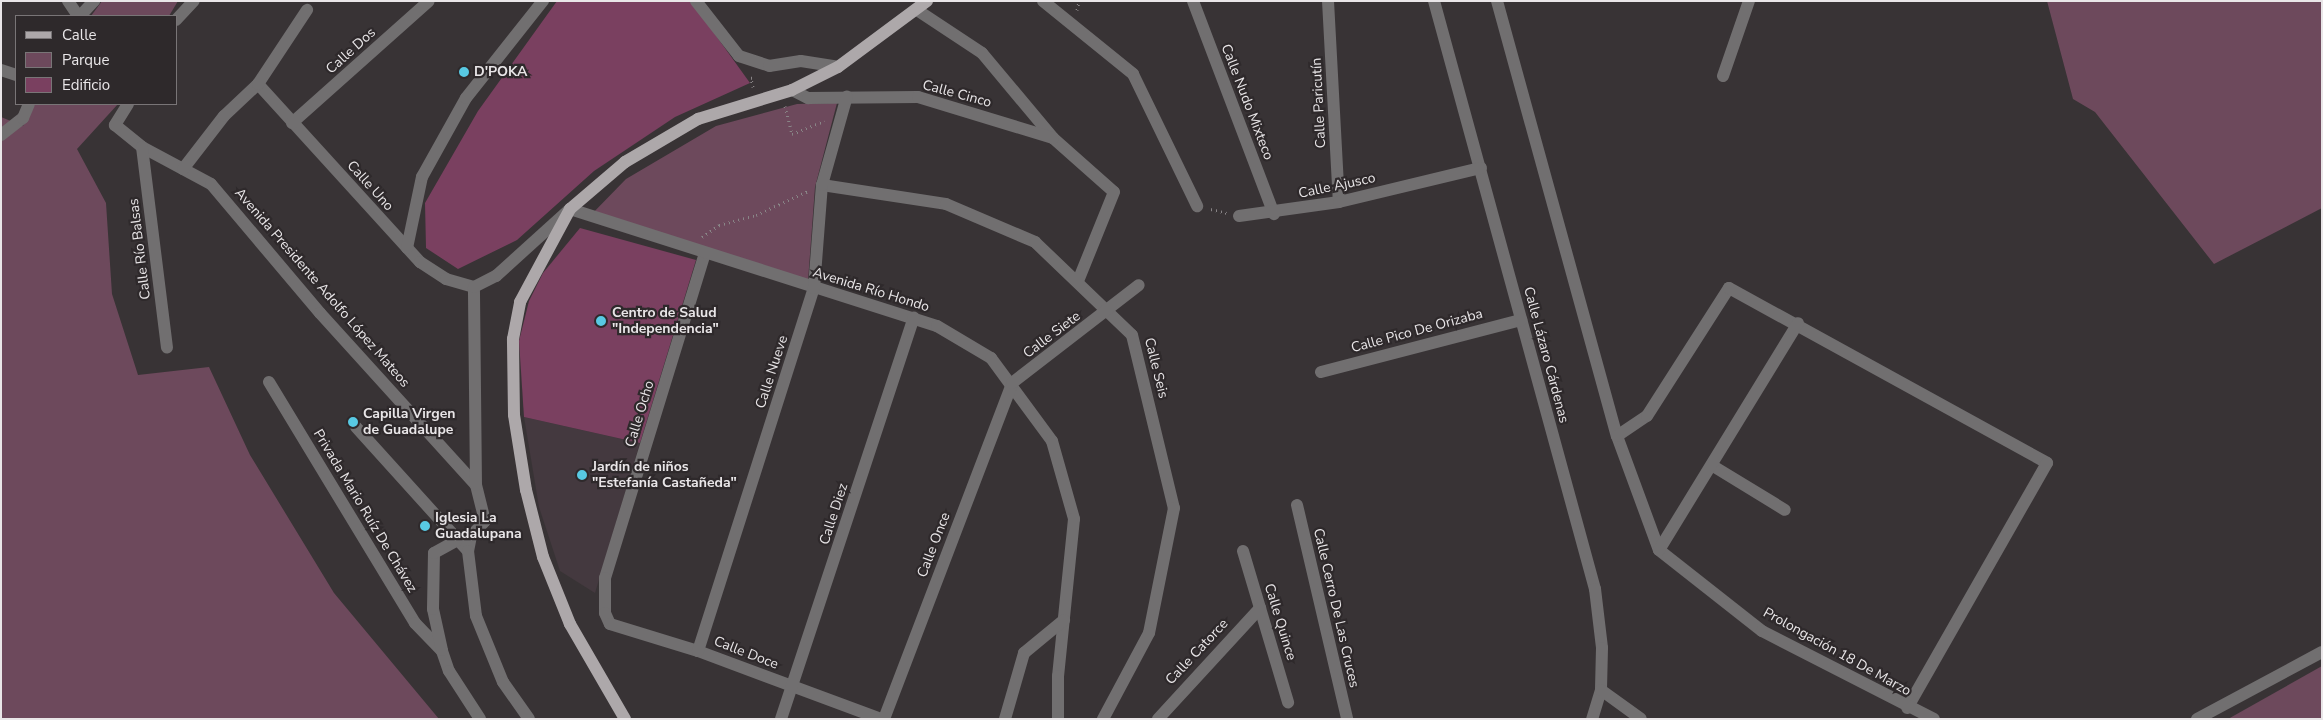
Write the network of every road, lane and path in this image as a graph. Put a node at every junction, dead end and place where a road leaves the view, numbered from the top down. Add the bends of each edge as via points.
1 (68, 1) edge
2 (94, 1) edge
3 (194, 1) edge
4 (429, 1) edge
5 (544, 1) edge
6 (696, 1) edge
7 (927, 1) edge
8 (1043, 1) edge
9 (1193, 1) edge
10 (1328, 1) edge
11 (1434, 1) edge
12 (1497, 1) edge
13 (1749, 1) edge
14 (307, 10) dead end
15 (917, 10) junction
16 (78, 15) edge
17 (80, 15) edge
18 (178, 18) edge
19 (838, 66) junction
20 (1, 70) edge
21 (15, 75) edge
22 (759, 76) dead end
23 (1723, 76) dead end
24 (258, 84) junction
25 (792, 90) junction
26 (847, 96) junction
27 (757, 101) junction
28 (784, 104) dead end
29 (29, 105) edge
30 (127, 105) edge
31 (840, 116) junction
32 (292, 123) junction
33 (1, 135) edge
34 (1053, 138) junction
35 (142, 147) junction
36 (1481, 168) junction
37 (183, 170) junction
38 (822, 185) junction
39 (1340, 202) junction
40 (1197, 206) joint
41 (570, 209) junction
42 (1274, 214) junction
43 (1240, 216) joint
44 (407, 248) junction
45 (687, 248) junction
46 (705, 253) junction
47 (1078, 281) junction
48 (1139, 286) dead end
49 (474, 287) junction
50 (814, 288) junction
51 (1109, 310) junction
52 (914, 318) junction
53 (1521, 320) junction
54 (1798, 323) junction
55 (167, 347) dead end
56 (1321, 372) dead end
57 (269, 382) dead end
58 (1012, 383) junction
59 (356, 427) dead end
60 (1617, 436) junction
61 (1713, 466) junction
62 (476, 485) junction
63 (1297, 505) dead end
64 (1785, 510) dead end
65 (457, 540) junction
66 (1243, 550) dead end
67 (1659, 550) junction
68 (468, 551) junction
69 (1260, 608) junction
70 (605, 613) joint
71 (1064, 620) junction
72 (442, 651) junction
73 (698, 651) junction
74 (2322, 652) edge
75 (793, 687) junction
76 (1601, 690) junction
77 (1288, 702) dead end
78 (1907, 708) junction
79 (1930, 718) edge
80 (480, 719) edge
81 (530, 719) edge
82 (625, 719) edge
83 (781, 719) edge
84 (883, 719) edge
85 (1005, 719) edge
86 (1058, 719) edge
87 (1103, 719) edge
88 (1158, 719) edge
89 (1347, 719) edge
90 (1592, 719) edge
91 (1641, 719) edge
92 (2197, 719) edge

1 - 16 street
2 - 17 street
3 - 18 street
4 - 32 street, Calle Dos
5 - 44 street via 466,98 422,177
6 - 19 street via 739,56 769,66 800,61
7 - 15 main road
8 - 40 street via 1134,74
9 - 42 street, Calle Nudo Mixteco
10 - 39 street, Calle Paricutín
11 - 36 street, Calle Lázaro Cárdenas
12 - 60 street
13 - 23 street
14 - 24 street
15 - 19 main road
15 - 34 street via 982,53
19 - 25 main road
20 - 21 street
22 - 27 path via 751,78
24 - 32 street, Calle Uno
24 - 37 street via 224,116
25 - 26 street, Calle Cinco via 808,98
25 - 27 main road
26 - 31 street, Calle Nueve
26 - 34 street, Calle Cinco via 918,97
27 - 41 main road via 698,119 661,138
28 - 31 path via 792,134
29 - 33 street via 23,118
30 - 35 street, Avenida Presidente Adolfo López Mateos via 116,125
31 - 38 street, Calle Nueve
32 - 44 street, Calle Uno
34 - 47 street via 1114,192
35 - 37 street, Avenida Presidente Adolfo López Mateos
35 - 55 street, Calle Río Balsas
36 - 39 street, Calle Ajusco
36 - 53 street, Calle Lázaro Cárdenas
37 - 62 street, Avenida Presidente Adolfo López Mateos via 211,184 320,313
38 - 45 path via 756,214 719,225
38 - 47 street, Calle Seis via 946,204 1035,242
38 - 50 street, Calle Nueve
39 - 42 street, Calle Ajusco
40 - 43 path
41 - 45 street, Avenida Río Hondo
41 - 49 street via 496,276
41 - 82 main road via 520,302 513,338 514,414 526,490 543,557 570,624
42 - 43 street, Calle Ajusco
44 - 49 street, Calle Uno via 446,279
45 - 46 street, Avenida Río Hondo
46 - 50 street, Avenida Río Hondo
46 - 70 street, Calle Ocho via 605,578
47 - 51 street, Calle Seis
48 - 51 street, Calle Siete
49 - 62 street
50 - 52 street, Avenida Río Hondo
50 - 73 street, Calle Nueve
51 - 58 street, Calle Siete
51 - 87 street, Calle Seis via 1132,335 1174,508 1149,633
52 - 58 street, Avenida Río Hondo via 937,326 991,358
52 - 75 street, Calle Diez
53 - 56 street, Calle Pico De Orizaba
53 - 76 street, Calle Lázaro Cárdenas via 1595,589 1602,648
54 - 60 street via 1729,288 1647,416
54 - 61 street
54 - 78 street via 2046,463
57 - 72 street, Privada Mario Ruíz De Chávez via 415,623
58 - 71 street, Avenida Río Hondo via 1052,441 1074,519
58 - 84 street, Calle Once
59 - 65 street
60 - 67 street
61 - 64 street
61 - 67 street
62 - 68 street, Avenida Presidente Adolfo López Mateos via 485,521 471,536
63 - 89 street, Calle Cerro De Las Cruces
65 - 68 street
65 - 72 street, Privada Mario Ruíz De Chávez via 434,552 433,609
66 - 69 street, Calle Quince
67 - 78 street, Prolongación 18 De Marzo via 1762,630
68 - 81 street via 476,616 503,682
69 - 77 street, Calle Quince
69 - 88 street, Calle Catorce
70 - 73 street, Calle Doce via 610,624
71 - 85 street via 1024,653
71 - 86 street, Avenida Río Hondo
72 - 80 street, Privada Mario Ruíz De Chávez via 449,671
73 - 75 street, Calle Doce
74 - 92 street
75 - 83 street, Calle Diez
75 - 84 street, Calle Doce
76 - 90 street, Calle Lázaro Cárdenas
76 - 91 street
78 - 79 street, Prolongación 18 De Marzo

